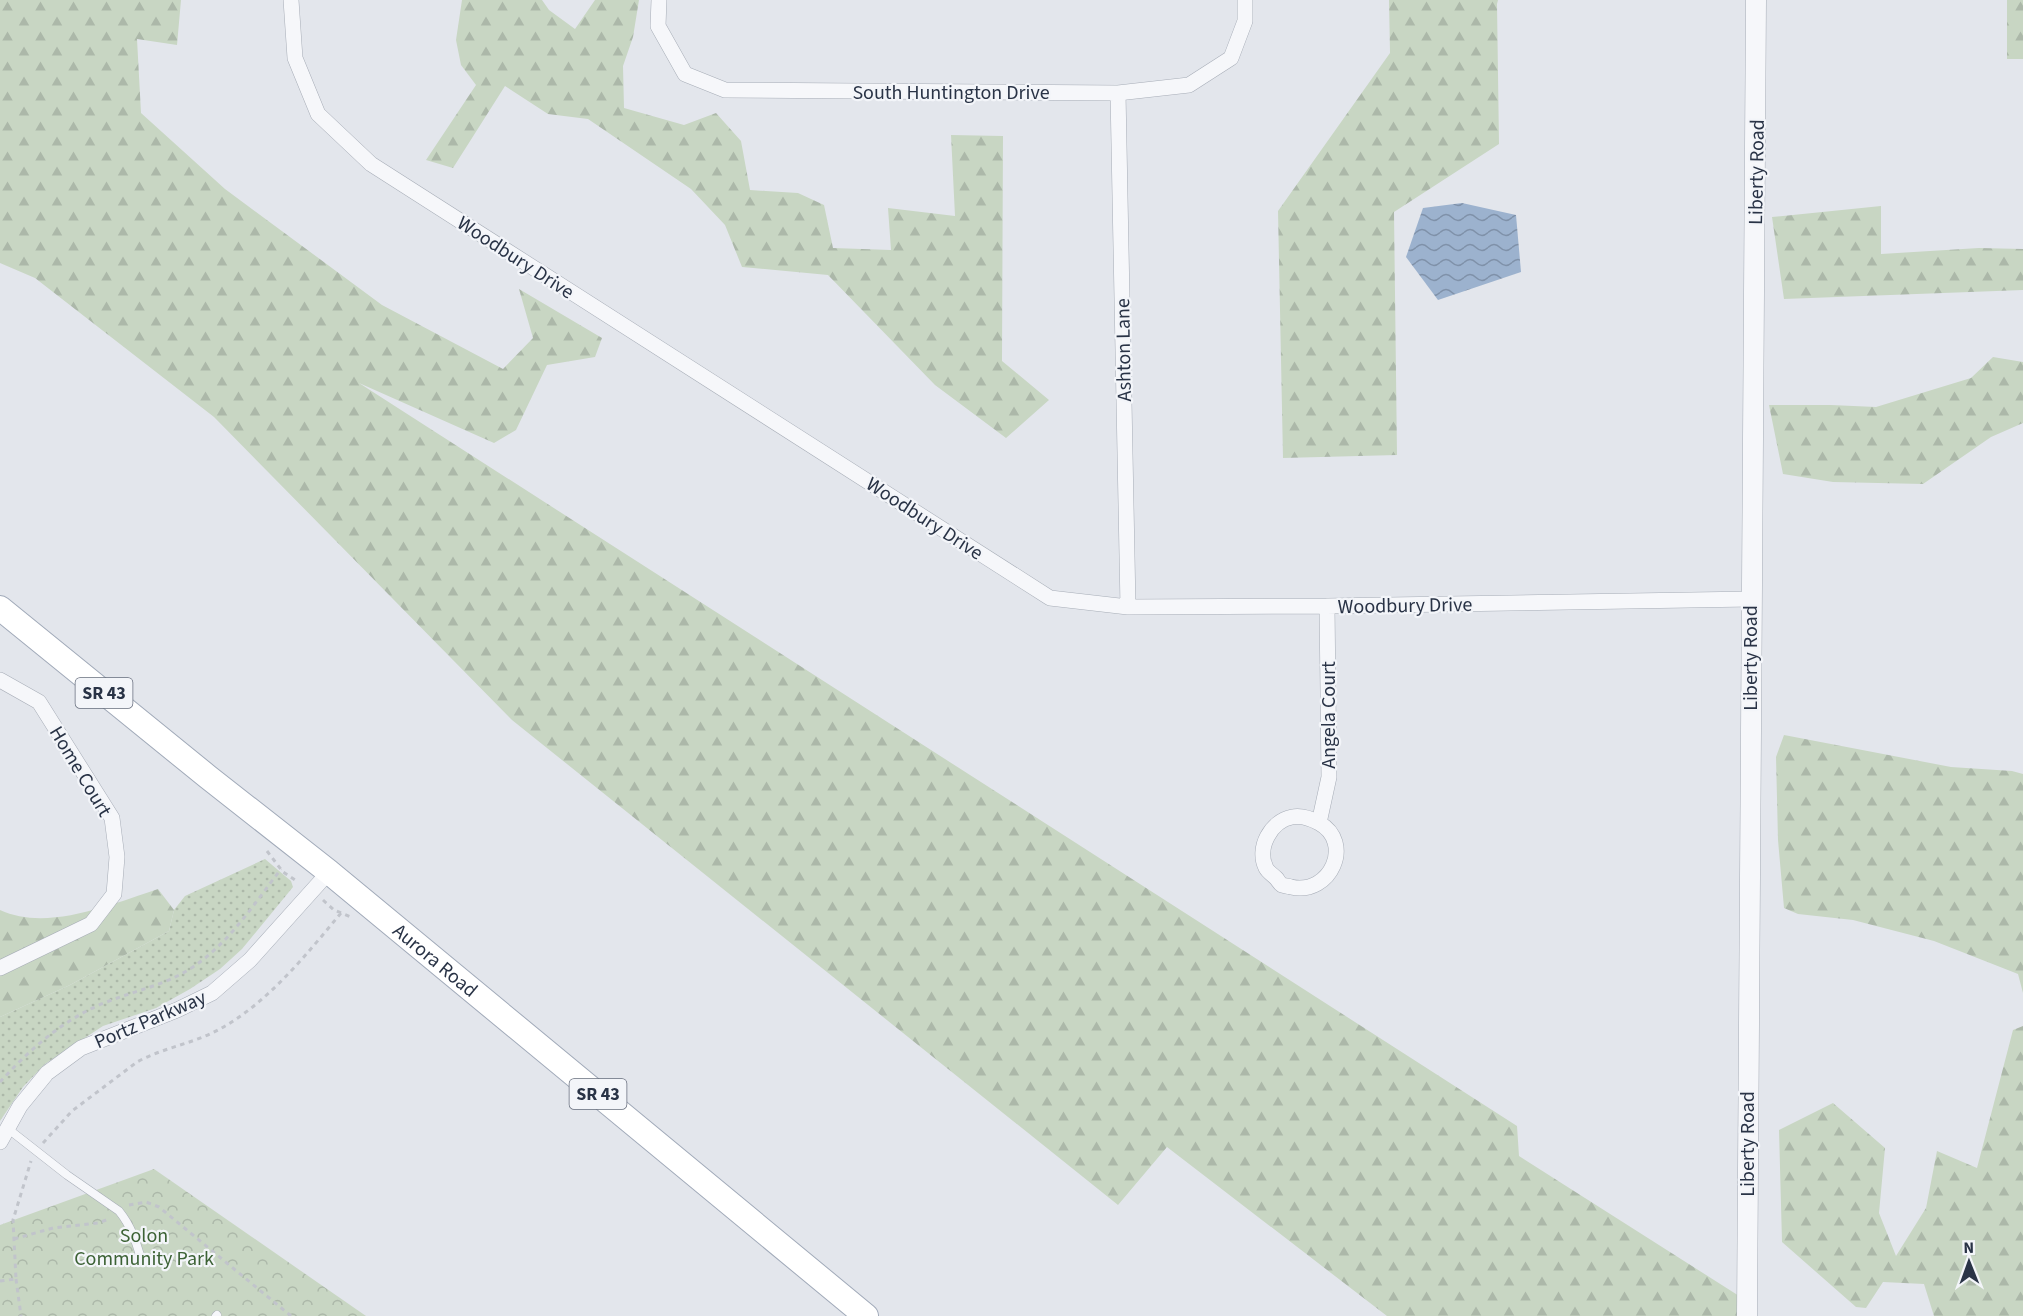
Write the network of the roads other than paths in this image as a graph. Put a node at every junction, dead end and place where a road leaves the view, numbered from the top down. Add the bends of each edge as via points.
1 (291, 0) edge
2 (658, 0) edge
3 (1245, 0) edge
4 (1756, 0) edge
5 (1118, 93) junction
6 (1751, 599) junction
7 (1328, 606) junction
8 (1128, 607) junction
9 (0, 608) edge
10 (0, 680) edge
11 (1319, 823) junction
12 (329, 872) junction
13 (0, 968) edge
14 (3, 1125) edge
15 (0, 1142) edge
16 (141, 1259) dead end
17 (866, 1316) edge
18 (1747, 1316) edge

1 - 8 street, Woodbury Drive via 295,58 318,114 371,164 1050,597
2 - 5 street, South Huntington Drive via 658,26 685,74 725,90
3 - 5 street, South Huntington Drive via 1245,21 1231,58 1189,85
4 - 6 street, Liberty Road
5 - 8 street, Ashton Lane
6 - 7 street, Woodbury Drive
6 - 18 street, Liberty Road
7 - 8 street, Woodbury Drive
7 - 11 street, Angela Court via 1329,777
9 - 12 main road, Aurora Road / SR 43
10 - 13 street, Home Court via 39,702 112,818 117,857 114,894 91,924
11 - 11 street via 1334,841 1336,854 1329,875 1319,884 1301,889 1282,885 1263,859 1266,838 1276,825 1292,817 1308,817
12 - 14 street, Portz Parkway via 250,960 212,993 81,1048 47,1073
12 - 17 main road, Aurora Road / SR 43
14 - 15 street, Portz Parkway
14 - 16 lane via 119,1211

